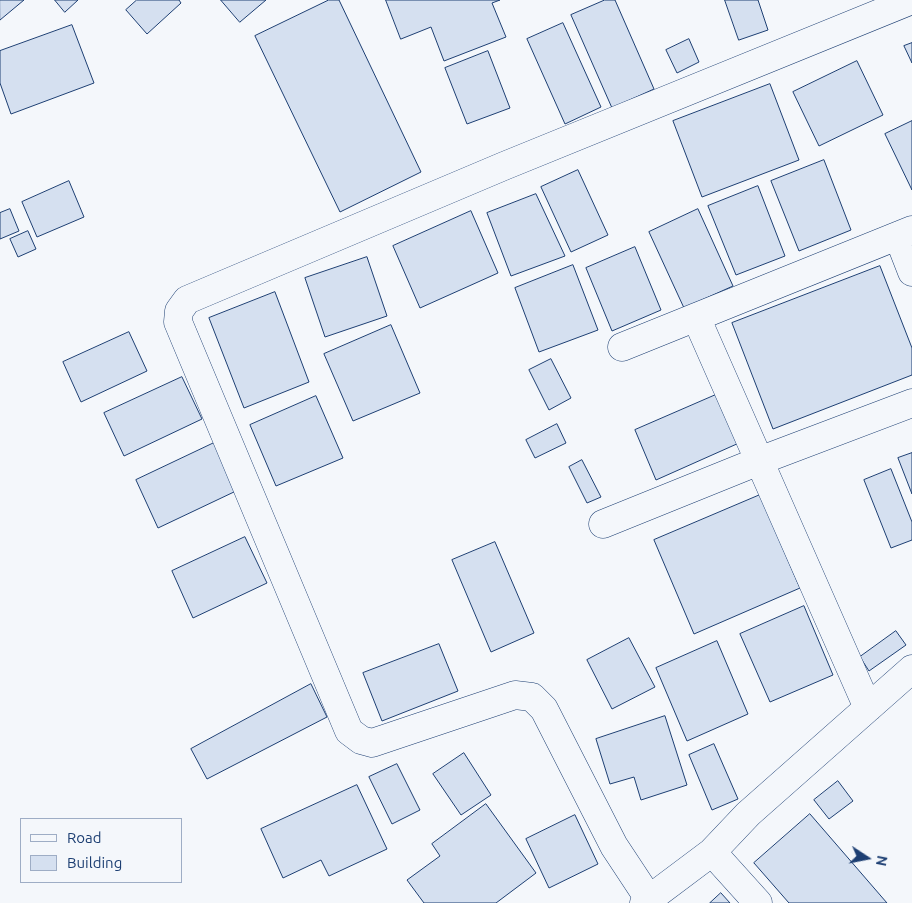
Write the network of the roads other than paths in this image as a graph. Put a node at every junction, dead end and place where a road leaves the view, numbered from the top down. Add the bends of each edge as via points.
1 (912, 0) edge
2 (905, 233) edge
3 (912, 272) edge
4 (696, 317) junction
5 (622, 347) dead end
6 (912, 403) edge
7 (759, 461) junction
8 (603, 524) dead end
9 (912, 669) edge
10 (868, 708) junction
11 (712, 852) junction
12 (647, 901) edge
13 (758, 903) edge

1 - 12 street via 486,173 188,300 179,310 178,322 349,731 361,740 372,742 515,695 532,697 544,709 614,846
2 - 3 street
2 - 4 street
4 - 5 street
4 - 7 street
6 - 7 street
7 - 8 street
7 - 10 street
9 - 10 street
10 - 11 street via 748,814
11 - 12 street
11 - 13 street

